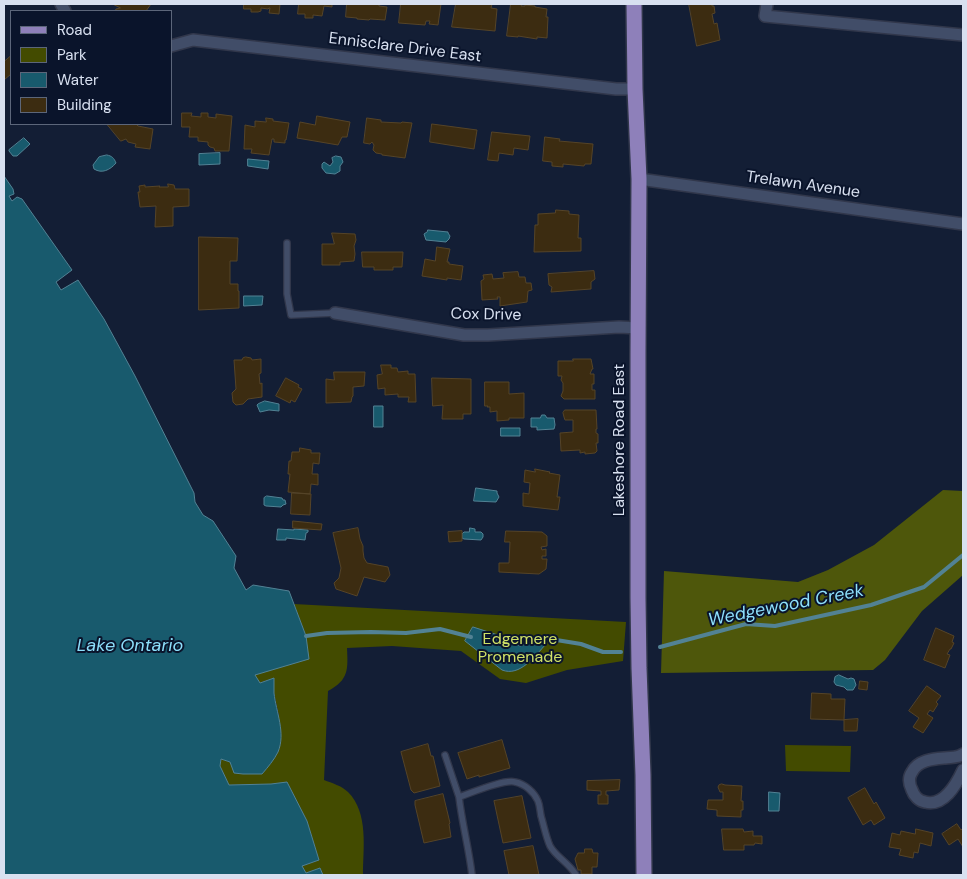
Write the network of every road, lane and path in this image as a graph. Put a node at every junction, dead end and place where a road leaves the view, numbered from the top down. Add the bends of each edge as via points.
1 (634, 4) edge
2 (767, 4) edge
3 (963, 35) edge
4 (172, 46) edge
5 (635, 88) junction
6 (639, 179) junction
7 (963, 224) edge
8 (287, 242) dead end
9 (335, 313) joint
10 (638, 328) junction
11 (963, 754) edge
12 (445, 755) dead end
13 (963, 770) edge
14 (459, 797) junction
15 (472, 875) edge
16 (576, 875) edge
17 (644, 875) edge

1 - 5 main road, Lakeshore Road East
2 - 3 street via 765,16
4 - 5 street, Ennisclare Drive East via 193,40 616,89
5 - 6 main road, Lakeshore Road East
6 - 7 street, Trelawn Avenue
6 - 10 main road, Lakeshore Road East
8 - 9 lane via 290,315
9 - 10 street, Cox Drive via 464,335
10 - 17 main road, Lakeshore Road East via 639,668
11 - 13 street via 915,766 909,776 909,785 921,801 938,802 946,797
12 - 14 lane
14 - 15 lane
14 - 16 lane via 514,781 524,786 539,802 551,847

